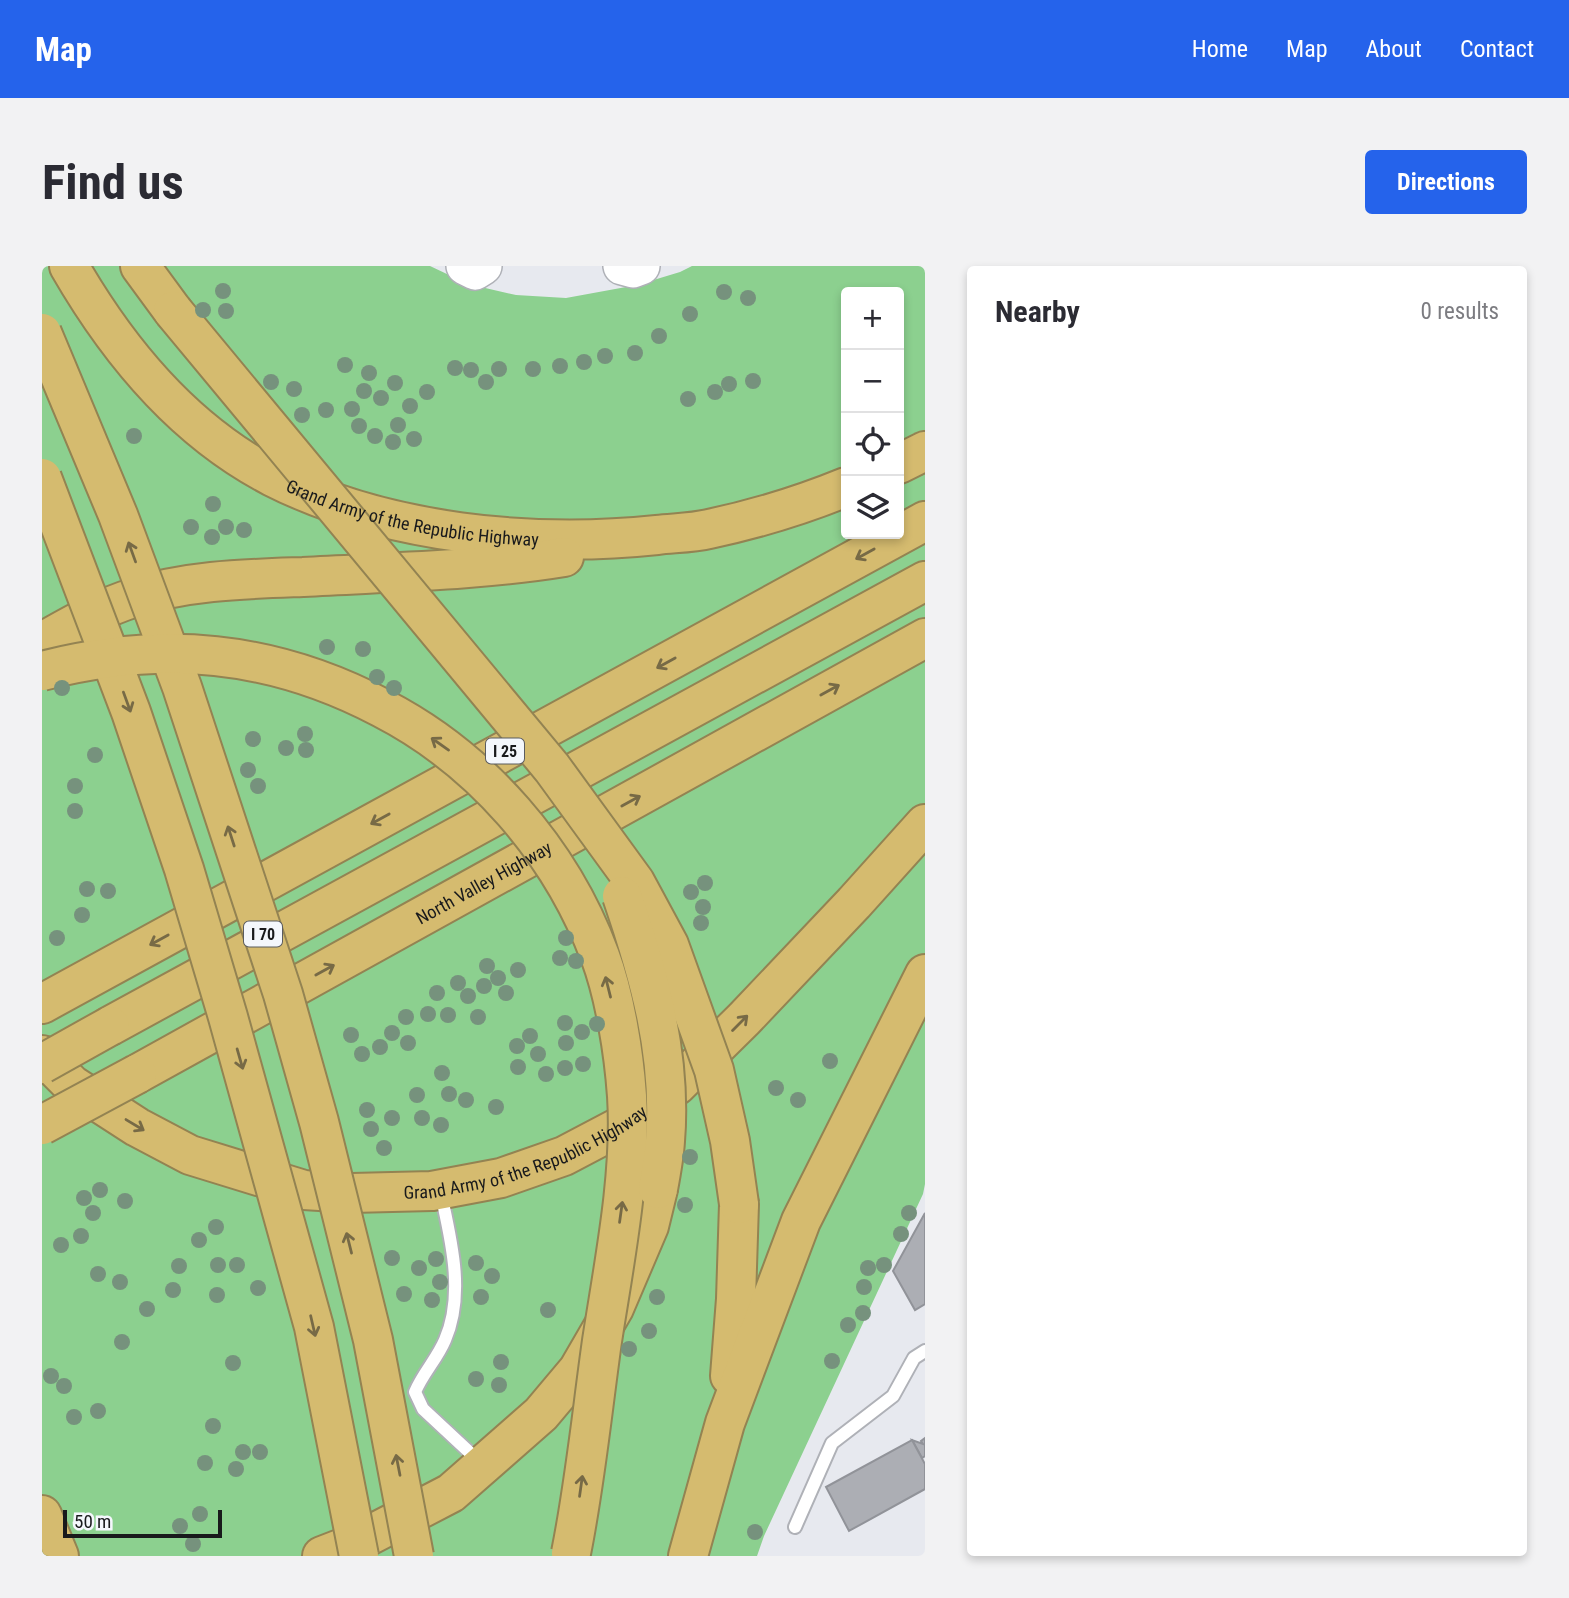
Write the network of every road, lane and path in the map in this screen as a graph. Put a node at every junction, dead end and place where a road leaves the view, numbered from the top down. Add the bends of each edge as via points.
1 (69, 266) edge
2 (140, 266) edge
3 (622, 266) edge
4 (641, 266) edge
5 (42, 332) edge
6 (925, 451) edge
7 (904, 462) edge
8 (42, 478) edge
9 (841, 489) edge
10 (925, 521) edge
11 (707, 530) junction
12 (925, 581) edge
13 (925, 638) edge
14 (42, 642) edge
15 (42, 670) edge
16 (552, 768) junction
17 (925, 824) edge
18 (925, 974) edge
19 (42, 1004) edge
20 (42, 1055) edge
21 (42, 1064) edge
22 (42, 1125) edge
23 (440, 1189) junction
24 (925, 1351) edge
25 (725, 1423) junction
26 (484, 1465) junction
27 (42, 1515) edge
28 (795, 1527) dead end
29 (571, 1555) edge
30 (60, 1556) edge
31 (322, 1556) edge
32 (359, 1556) edge
33 (414, 1556) edge
34 (688, 1556) edge

1 - 11 highway, Grand Army of the Republic Highway via 110,332 173,403 239,456 311,493 404,522 495,536 577,541
2 - 16 highway, bridge
3 - 4 street
33 -> 5 highway, I 70, bridge via 373,1340 320,1122 283,994 182,687 118,515
6 - 7 highway
8 -> 32 highway, bridge via 131,712 228,1017 314,1327
9 - 11 highway, Grand Army of the Republic Highway
10 -> 19 highway, I 25
11 - 14 highway via 513,564 177,587 133,598
12 - 21 highway, bridge
22 -> 13 highway, North Valley Highway, bridge
29 -> 15 highway, bridge via 624,1184 627,1097 618,1030 600,957 573,898 536,840 457,755 351,691 306,674 204,654 144,653
16 - 25 highway, bridge via 635,882 669,945 714,1070 739,1203
16 - 26 highway, bridge via 618,881 654,1000 664,1058 665,1142 649,1226 614,1308 578,1370 541,1414
23 -> 17 highway, Grand Army of the Republic Highway via 501,1178 564,1156 621,1126 677,1085 854,904
18 - 25 highway via 801,1221
20 -> 23 highway, Grand Army of the Republic Highway via 72,1085 190,1155 304,1190
23 - 26 lane via 453,1257 454,1302 444,1343 415,1392 423,1409
24 - 28 lane via 914,1358 893,1396 832,1443
25 - 34 highway
26 - 31 highway via 422,1510
27 - 30 highway

